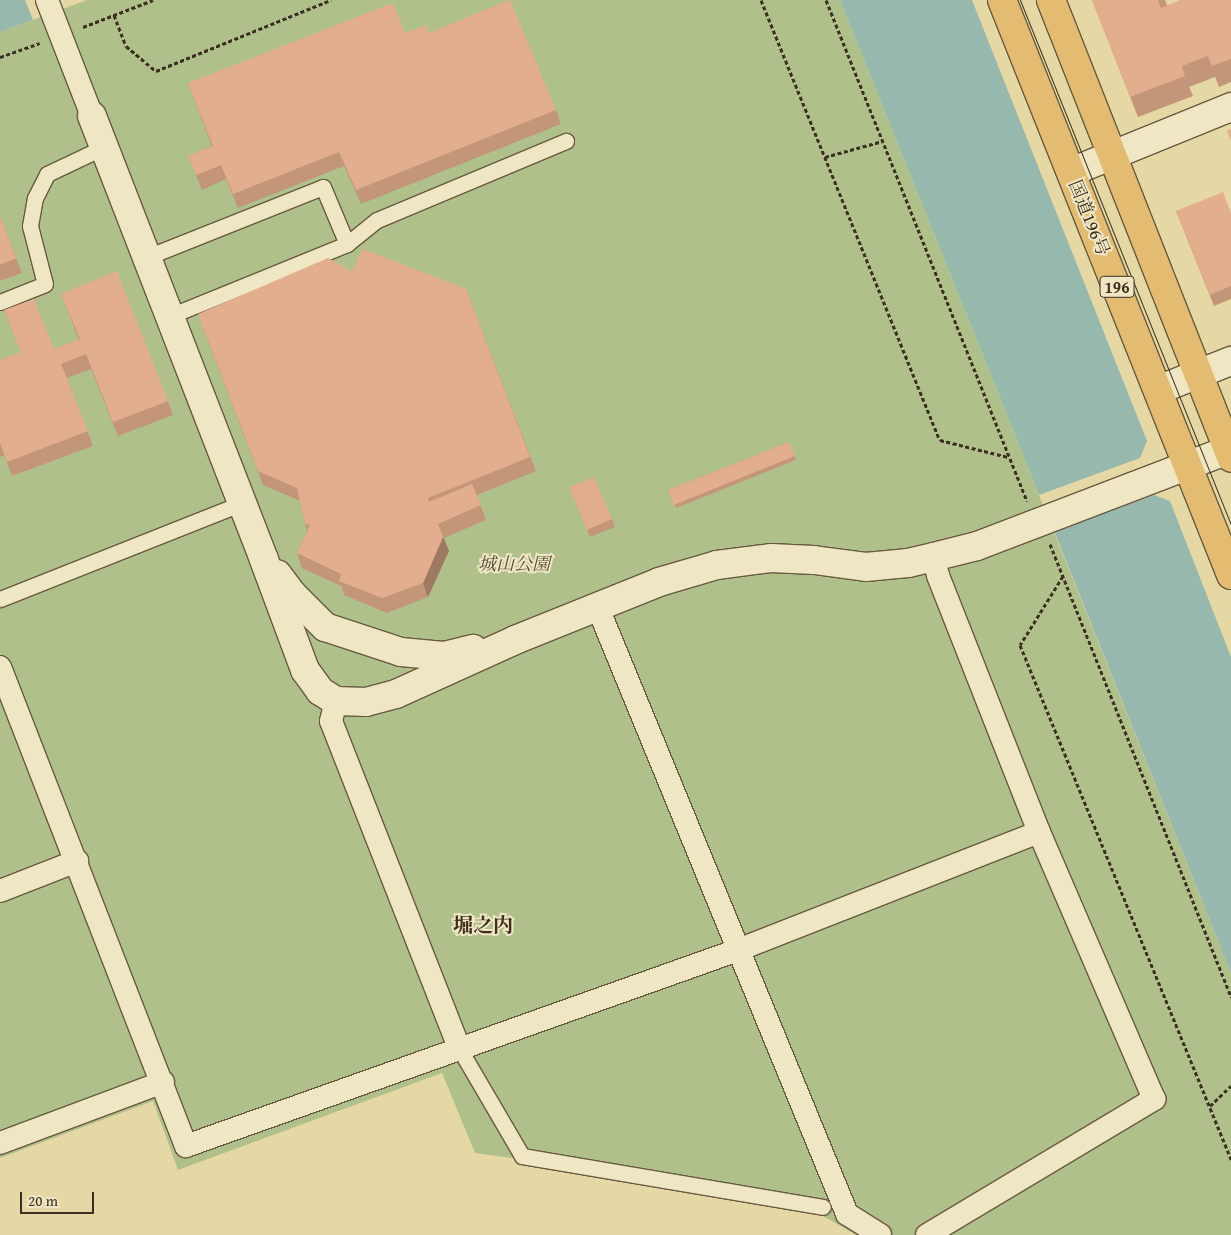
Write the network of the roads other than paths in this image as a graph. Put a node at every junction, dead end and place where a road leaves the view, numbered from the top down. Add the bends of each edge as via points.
1 (1002, 0) edge
2 (1051, 0) edge
3 (50, 7) edge
4 (1231, 107) edge
5 (92, 116) joint
6 (566, 141) dead end
7 (104, 148) junction
8 (1112, 157) junction
9 (1070, 172) junction
10 (347, 244) junction
11 (147, 256) junction
12 (0, 302) edge
13 (170, 316) junction
14 (1231, 361) edge
15 (1197, 374) junction
16 (1158, 390) junction
17 (1230, 454) edge
18 (1188, 466) junction
19 (242, 503) junction
20 (263, 557) junction
21 (933, 557) junction
22 (1231, 575) edge
23 (0, 599) edge
24 (598, 608) junction
25 (325, 627) junction
26 (515, 640) junction
27 (0, 666) edge
28 (305, 670) junction
29 (336, 701) junction
30 (1039, 832) junction
31 (77, 861) junction
32 (0, 891) edge
33 (738, 950) junction
34 (459, 1048) junction
35 (163, 1082) junction
36 (0, 1143) edge
37 (823, 1207) dead end
38 (880, 1235) edge
39 (927, 1235) edge

1 - 9 highway, 国道196号 / 196
2 - 8 highway, 196
3 - 5 street
4 - 8 street
5 - 7 street
6 - 10 lane via 377,220
7 - 11 street
7 - 12 lane via 48,174 35,198 30,226 46,284
8 - 9 street
8 - 15 highway, 196
9 - 16 highway, 国道196号 / 196
10 - 11 lane via 323,187
10 - 13 lane
11 - 13 street
13 - 19 street
14 - 15 street
15 - 16 street
15 - 17 highway, 196
16 - 18 highway, 国道196号 / 196
17 - 18 street
18 - 21 street via 977,546
18 - 22 highway, 国道196号 / 196
19 - 20 street
19 - 23 lane
20 - 25 street via 292,594
20 - 28 street
21 - 24 street via 908,563 866,566 771,558 717,566 659,582
21 - 30 street
24 - 26 street
24 - 33 street
25 - 26 street via 401,652 444,656
25 - 28 street via 308,639 303,649
26 - 29 street via 396,694 366,702
27 - 31 street
28 - 29 street via 320,691
29 - 34 street via 331,721
30 - 33 street
30 - 39 street via 1154,1100
31 - 32 street
31 - 35 street
33 - 34 street
33 - 38 street via 847,1214
34 - 35 street via 186,1146
34 - 37 lane via 522,1156
35 - 36 street

